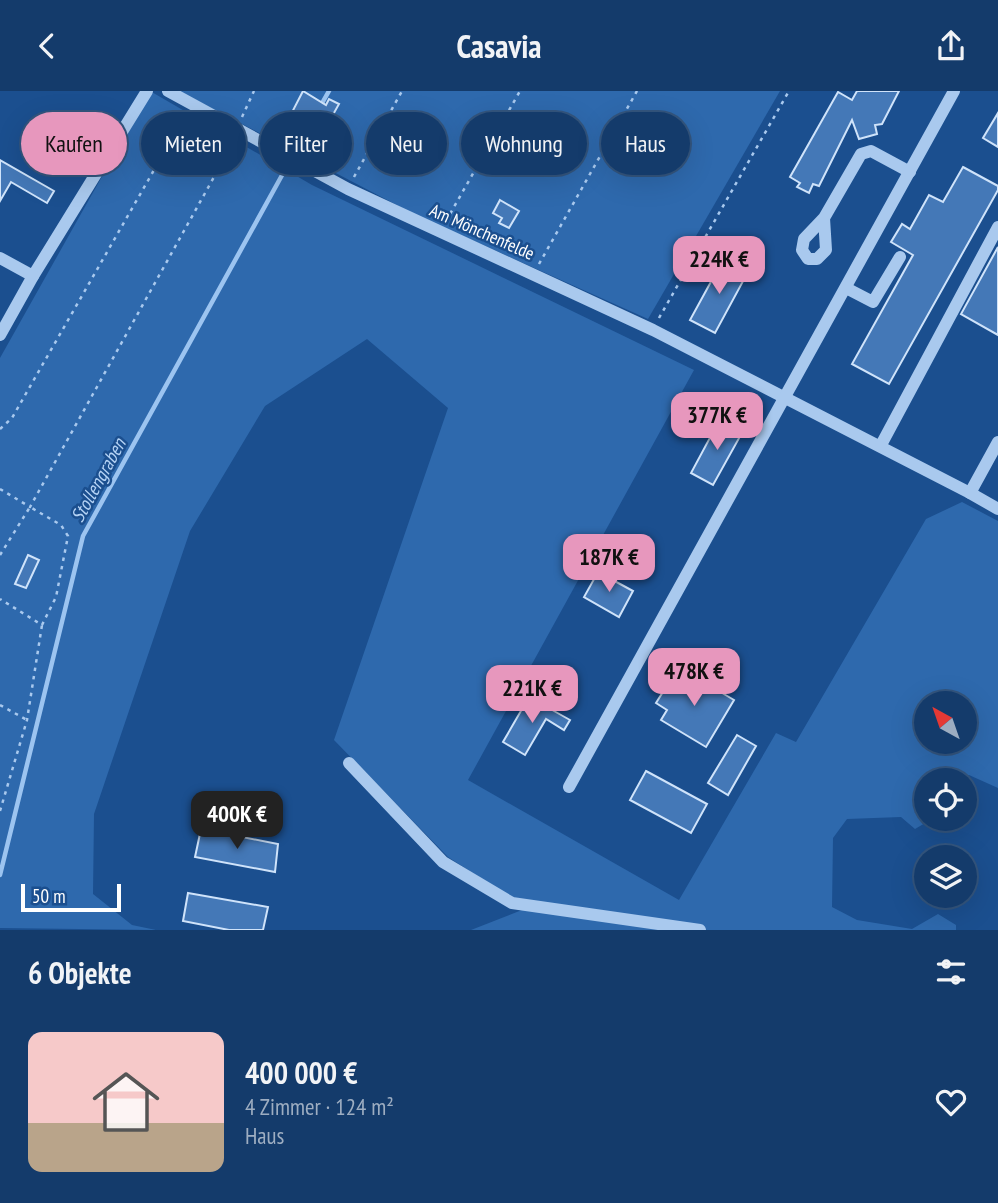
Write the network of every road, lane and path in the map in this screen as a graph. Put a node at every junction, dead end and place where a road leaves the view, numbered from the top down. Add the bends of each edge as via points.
1 (147, 91) edge
2 (168, 91) edge
3 (254, 91) edge
4 (402, 91) edge
5 (520, 91) edge
6 (637, 91) edge
7 (789, 91) edge
8 (954, 91) edge
9 (193, 103) junction
10 (210, 112) edge
11 (245, 112) edge
12 (246, 132) edge
13 (910, 172) junction
14 (215, 175) edge
15 (348, 189) junction
16 (824, 218) dead end
17 (998, 227) edge
18 (439, 233) junction
19 (0, 257) edge
20 (900, 257) dead end
21 (534, 273) junction
22 (33, 276) junction
23 (846, 288) junction
24 (653, 330) junction
25 (0, 335) edge
26 (787, 397) junction
27 (0, 429) edge
28 (998, 442) edge
29 (881, 445) junction
30 (0, 489) edge
31 (970, 493) junction
32 (30, 507) junction
33 (998, 509) edge
34 (0, 555) edge
35 (0, 599) edge
36 (43, 625) junction
37 (0, 705) edge
38 (27, 720) junction
39 (349, 763) dead end
40 (569, 787) dead end
41 (0, 810) edge
42 (700, 930) edge

1 - 22 street
2 - 9 street, Am Mönchenfelde
3 - 11 path
4 - 15 path
5 - 18 path
6 - 21 path
7 - 24 path
8 - 13 street
9 - 10 street, Am Mönchenfelde
9 - 27 path via 12,418
12 - 15 street, Am Mönchenfelde
13 - 16 street via 871,151 861,154
13 - 23 street
14 - 32 path
15 - 18 street, Am Mönchenfelde
17 - 29 street
18 - 21 street, Am Mönchenfelde
19 - 22 street
20 - 23 street via 873,302
21 - 24 street, Am Mönchenfelde
22 - 25 street
23 - 26 street
24 - 26 street, Am Mönchenfelde
26 - 29 street, Am Mönchenfelde
26 - 40 street
28 - 31 street
29 - 31 street, Am Mönchenfelde
30 - 32 path
31 - 33 street, Am Mönchenfelde
32 - 34 path
32 - 36 path via 61,525 68,536 56,597
35 - 36 path
36 - 38 path
37 - 38 path
38 - 41 path
39 - 42 street via 443,862 512,903

